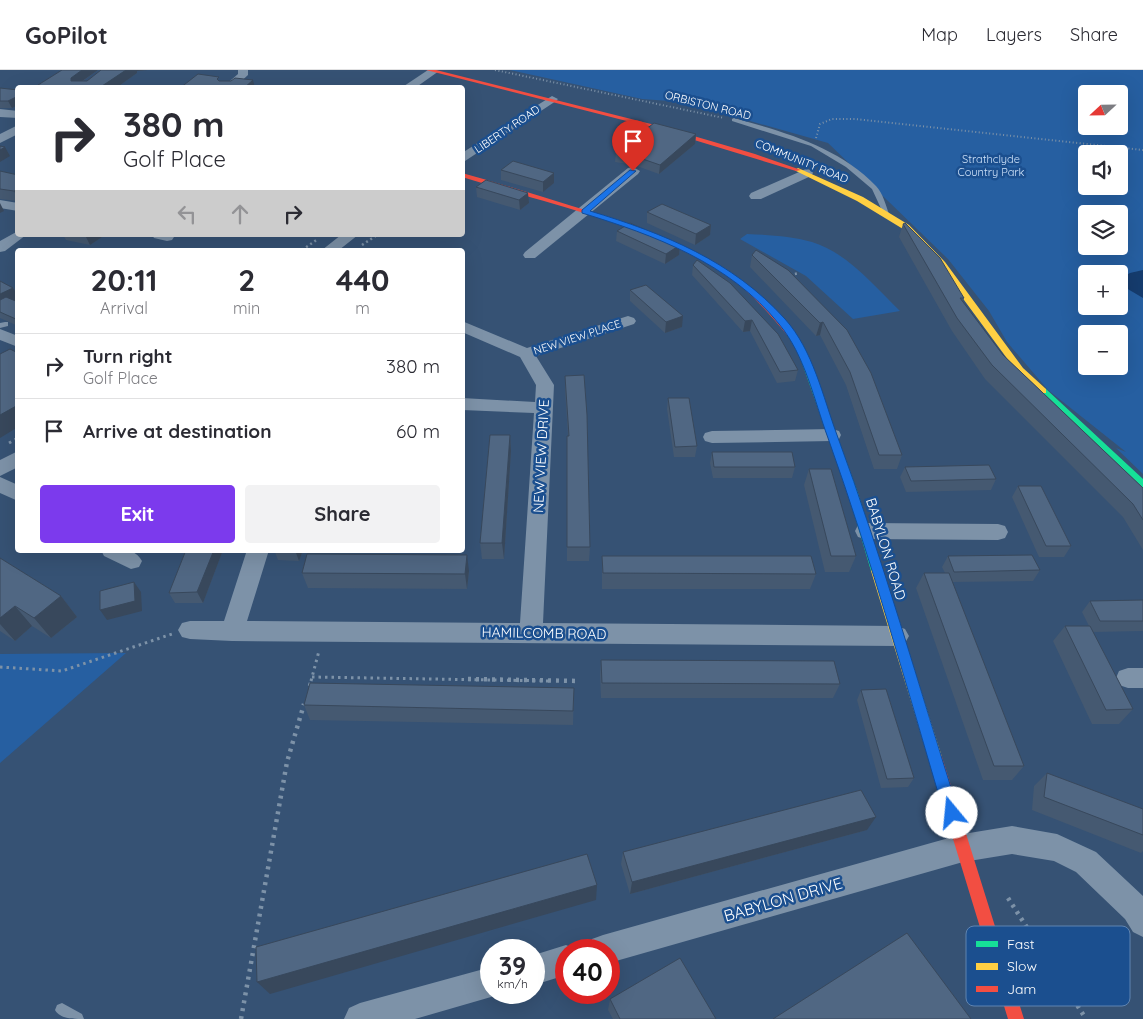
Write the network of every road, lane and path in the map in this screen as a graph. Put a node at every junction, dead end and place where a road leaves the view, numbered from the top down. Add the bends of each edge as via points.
1 (243, 70) edge
2 (495, 70) edge
3 (432, 71) edge
4 (231, 85) edge
5 (411, 85) edge
6 (552, 99) junction
7 (0, 113) edge
8 (15, 115) edge
9 (734, 120) joint
10 (15, 131) edge
11 (0, 139) edge
12 (813, 145) junction
13 (1143, 150) edge
14 (465, 158) edge
15 (633, 171) dead end
16 (806, 173) junction
17 (465, 176) edge
18 (756, 196) dead end
19 (0, 204) edge
20 (15, 206) edge
21 (584, 212) junction
22 (886, 214) junction
23 (16, 237) edge
24 (322, 237) edge
25 (348, 237) edge
26 (374, 237) edge
27 (0, 248) edge
28 (305, 248) edge
29 (332, 248) edge
30 (359, 248) edge
31 (530, 255) dead end
32 (799, 273) dead end
33 (790, 275) edge
34 (628, 321) dead end
35 (2, 328) edge
36 (465, 329) edge
37 (15, 339) edge
38 (526, 354) junction
39 (465, 404) edge
40 (544, 408) junction
41 (832, 434) junction
42 (712, 437) dead end
43 (15, 460) edge
44 (0, 470) edge
45 (0, 484) edge
46 (1143, 485) edge
47 (15, 492) edge
48 (865, 531) junction
49 (998, 532) dead end
50 (257, 553) edge
51 (190, 630) joint
52 (232, 631) junction
53 (323, 631) junction
54 (531, 633) junction
55 (898, 636) junction
56 (0, 667) edge
57 (312, 677) junction
58 (580, 681) dead end
59 (963, 848) junction
60 (1003, 891) dead end
61 (1143, 922) edge
62 (987, 926) edge
63 (1026, 926) edge
64 (620, 945) edge
65 (480, 985) edge
66 (1012, 1006) edge
67 (1078, 1006) edge
68 (62, 1010) dead end
69 (77, 1019) edge
70 (241, 1019) edge
71 (360, 1019) edge
72 (1016, 1019) edge
73 (1086, 1019) edge

1 - 4 street via 243,75
2 - 9 path, ORBISTON ROAD
3 - 5 street
3 - 6 street, COMMUNITY ROAD
6 - 14 street, LIBERTY ROAD
6 - 16 street, COMMUNITY ROAD via 724,145
7 - 8 street
9 - 12 lane, ORBISTON ROAD
10 - 11 street
12 - 13 path via 820,124 832,119
12 - 22 lane, ORBISTON ROAD via 848,166 875,188
15 - 21 street
16 - 18 street
16 - 22 street, COMMUNITY ROAD
17 - 21 street, BABYLON ROAD
19 - 20 street
21 - 31 street
21 - 41 street, BABYLON ROAD via 633,226 676,244 747,286 782,322 801,349
22 - 46 street, COMMUNITY ROAD via 906,227 942,264 1020,370
23 - 27 street
24 - 28 path
25 - 29 street
26 - 30 path
32 - 33 path
34 - 38 street, NEW VIEW PLACE
35 - 37 street
36 - 38 street
38 - 40 street, NEW VIEW DRIVE via 545,385
39 - 40 street
40 - 54 street, NEW VIEW DRIVE
41 - 42 street
41 - 48 street, BABYLON ROAD
43 - 44 street
45 - 47 street
48 - 49 street
48 - 55 street, BABYLON ROAD
50 - 52 street
51 - 52 street, HAMILCOMB ROAD
51 - 56 path via 161,636 62,671
52 - 53 street, HAMILCOMB ROAD
53 - 54 street, HAMILCOMB ROAD
53 - 57 path
54 - 55 street, HAMILCOMB ROAD
55 - 59 street, BABYLON ROAD
57 - 58 path
57 - 70 path via 287,762
59 - 61 street, BABYLON DRIVE via 1012,840 1057,848 1086,862 1135,909
59 - 62 street, BABYLON ROAD
59 - 64 street, BABYLON DRIVE
60 - 63 path
65 - 71 street
66 - 72 street, BABYLON ROAD
67 - 73 path
68 - 69 lane

